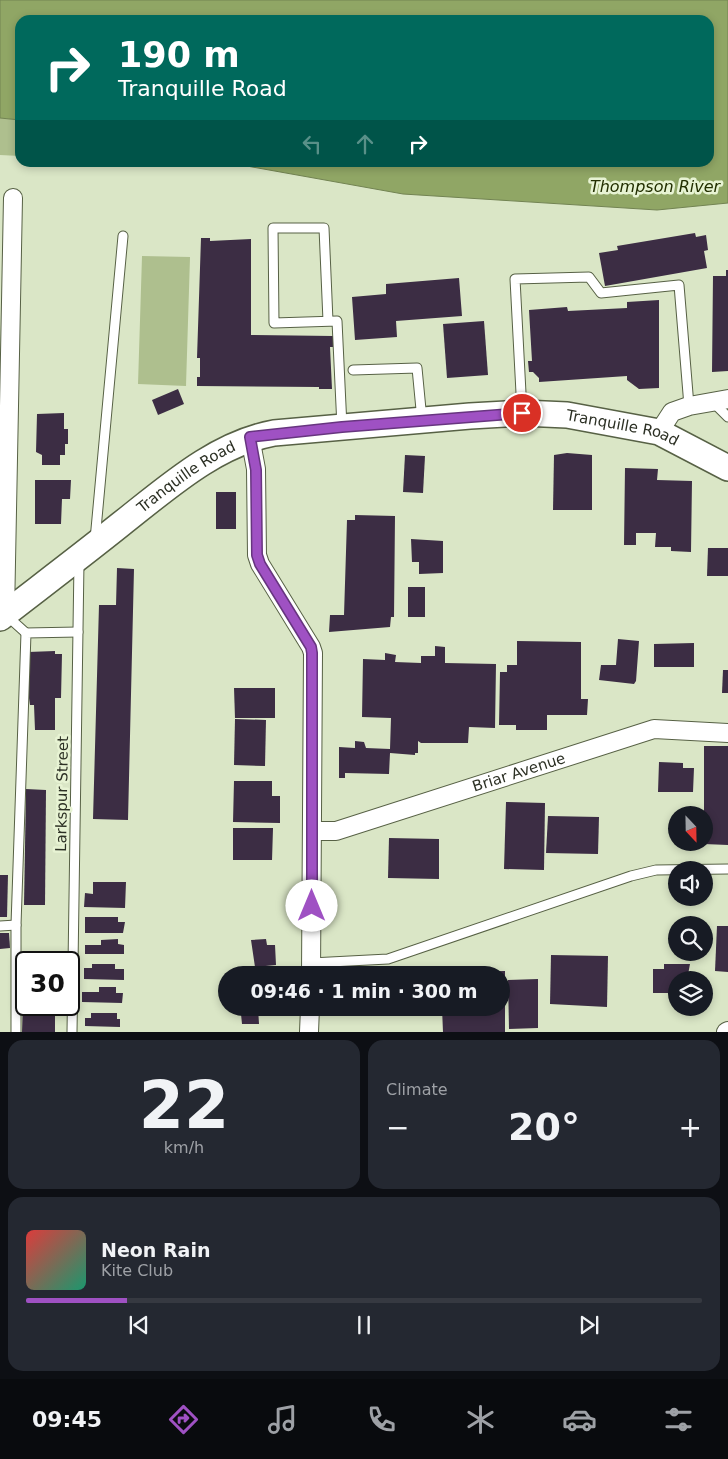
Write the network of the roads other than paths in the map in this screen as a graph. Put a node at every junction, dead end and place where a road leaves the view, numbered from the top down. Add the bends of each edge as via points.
1 (13, 198) dead end
2 (123, 236) dead end
3 (328, 321) junction
4 (353, 370) dead end
5 (720, 400) edge
6 (689, 406) junction
7 (522, 413) junction
8 (728, 417) edge
9 (422, 420) junction
10 (342, 427) junction
11 (659, 432) junction
12 (250, 437) junction
13 (728, 468) edge
14 (87, 551) junction
15 (3, 616) edge
16 (78, 632) junction
17 (26, 633) junction
18 (728, 733) edge
19 (312, 831) junction
20 (728, 869) edge
21 (16, 925) junction
22 (0, 926) edge
23 (311, 966) edge
24 (334, 966) edge
25 (310, 1016) edge
26 (16, 1032) edge
27 (72, 1032) edge
28 (310, 1032) edge

1 - 15 street
2 - 14 lane, Larkspur Street
3 - 3 lane via 274,323 273,228 324,228
3 - 10 lane via 337,321
4 - 9 lane via 418,368
5 - 6 street
5 - 8 lane
6 - 7 lane via 679,285 601,293 590,277 514,279
6 - 11 street via 672,412
7 - 9 main road, Tranquille Road
7 - 11 main road, Tranquille Road via 567,415
9 - 10 main road, Tranquille Road
10 - 12 main road, Tranquille Road
11 - 13 main road, Tranquille Road
12 - 14 main road, Tranquille Road via 218,453
12 - 19 street via 256,470 257,555 312,653
14 - 15 main road, Tranquille Road
14 - 16 lane, Larkspur Street
15 - 17 lane
16 - 17 lane
16 - 27 lane, Larkspur Street
17 - 21 lane
18 - 19 street, Briar Avenue via 654,729 336,831
19 - 23 street
20 - 24 lane via 656,870 631,876 388,959
21 - 22 lane
21 - 26 lane
25 - 28 street

